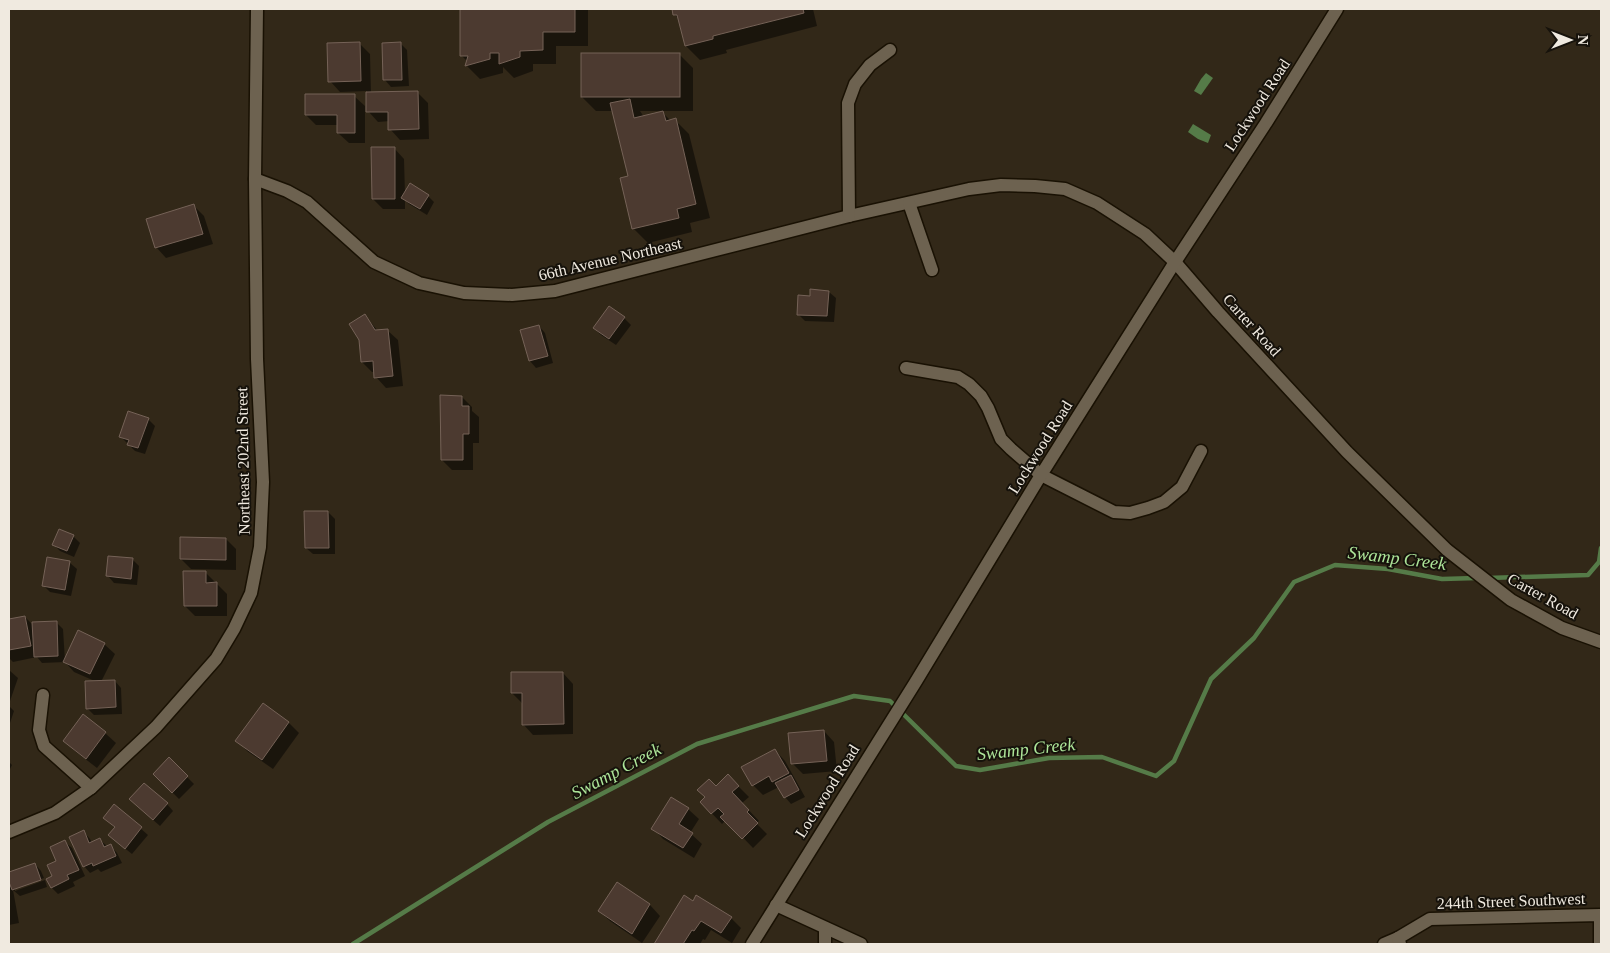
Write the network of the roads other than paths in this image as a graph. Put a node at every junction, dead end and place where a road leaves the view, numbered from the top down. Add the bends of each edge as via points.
1 (257, 9) edge
2 (1337, 9) edge
3 (890, 50) dead end
4 (255, 179) junction
5 (909, 203) junction
6 (849, 216) junction
7 (822, 224) joint
8 (1174, 262) junction
9 (932, 270) dead end
10 (906, 368) dead end
11 (1201, 451) dead end
12 (1041, 475) junction
13 (1601, 642) edge
14 (43, 695) dead end
15 (91, 788) junction
16 (9, 832) edge
17 (776, 905) junction
18 (825, 928) junction
19 (1399, 941) edge
20 (752, 944) edge
21 (825, 944) edge
22 (861, 944) edge
23 (1384, 944) edge
24 (1600, 944) edge

1 - 4 street, Northeast 202nd Street
2 - 8 street, Lockwood Road
3 - 6 street via 870,65 855,84 848,103
4 - 7 street, 66th Avenue Northeast via 307,202 374,262 419,283 464,293 512,295 555,290
4 - 15 street, Northeast 202nd Street via 257,359 263,482 260,547 251,593 216,659 156,727
5 - 6 street, Carter Road
5 - 8 street, Carter Road via 1001,185 1065,189 1097,202 1146,234
5 - 9 street
6 - 7 street, Carter Road
8 - 12 street, Lockwood Road
8 - 13 street, Carter Road via 1347,452 1447,550 1511,600 1562,628
10 - 12 street via 958,377 969,384 988,408 1001,439
11 - 12 street via 1182,487 1164,502 1130,513 1114,512
12 - 17 street, Lockwood Road
14 - 15 street via 40,730 44,746
15 - 16 street, Northeast 202nd Street via 55,813
17 - 18 street
17 - 20 street, Lockwood Road
18 - 21 street
18 - 22 street
19 - 23 street, 244th Street Southwest
19 - 24 street, 244th Street Southwest via 1430,919 1600,915

